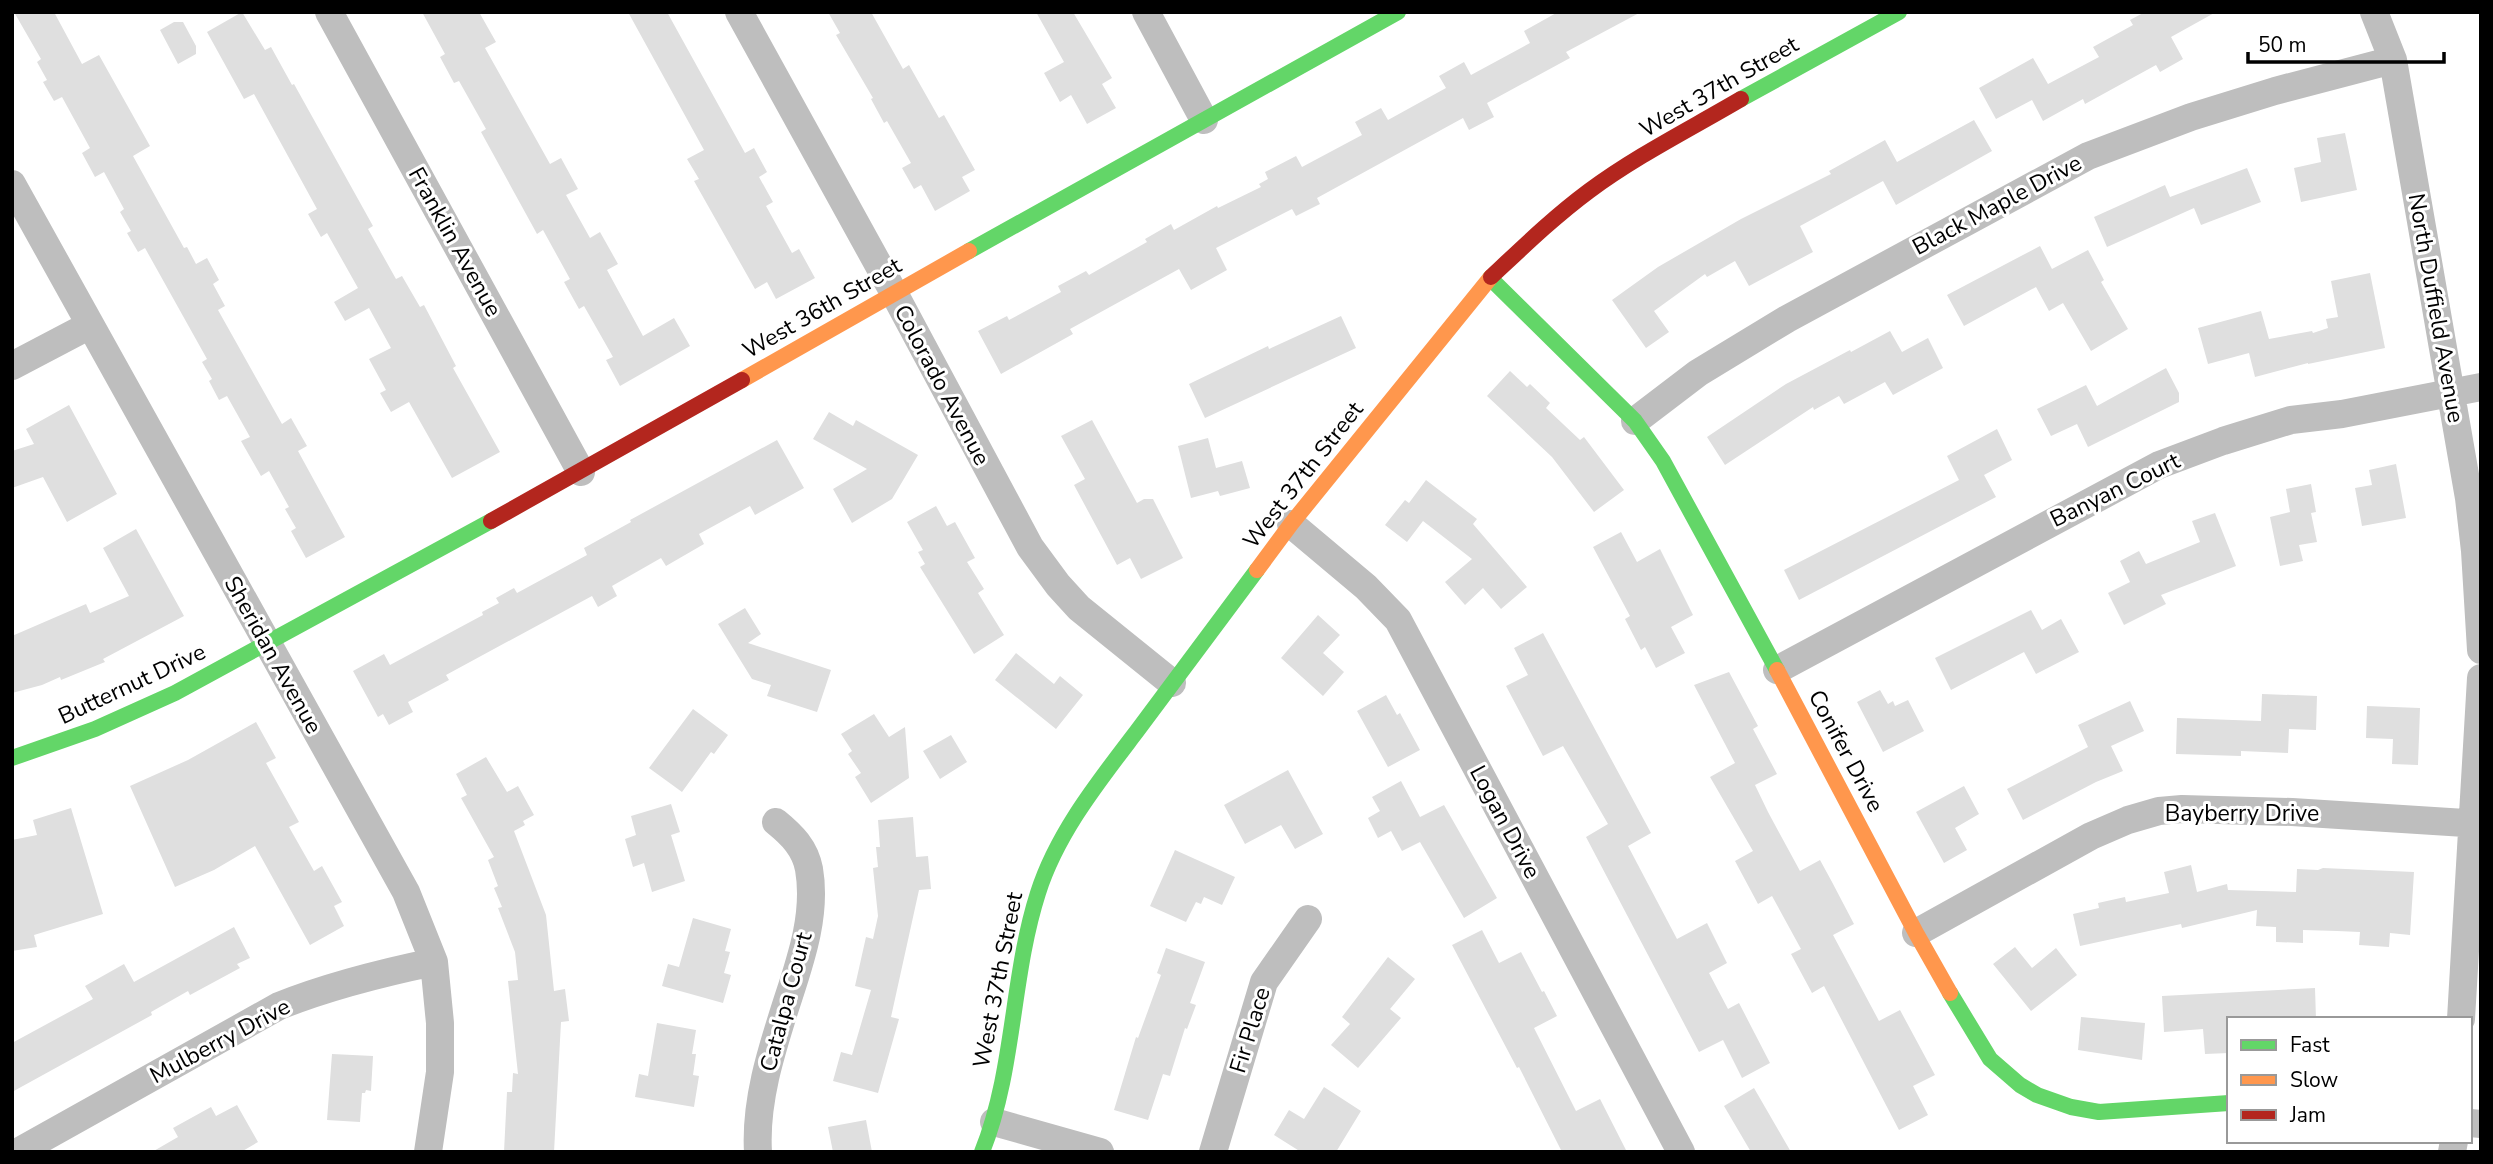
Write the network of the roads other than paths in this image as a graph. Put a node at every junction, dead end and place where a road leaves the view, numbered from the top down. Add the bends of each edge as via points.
1 (329, 12) edge
2 (739, 12) edge
3 (1146, 12) edge
4 (1398, 12) edge
5 (1899, 12) edge
6 (2375, 12) edge
7 (2393, 60) junction
8 (1204, 120) junction
9 (12, 184) edge
10 (1490, 278) junction
11 (894, 293) junction
12 (90, 325) junction
13 (12, 366) edge
14 (2481, 387) edge
15 (2450, 393) junction
16 (1635, 421) junction
17 (581, 471) junction
18 (1291, 524) junction
19 (267, 643) junction
20 (2481, 650) edge
21 (1777, 670) junction
22 (2481, 678) edge
23 (1172, 683) junction
24 (12, 758) edge
25 (776, 822) dead end
26 (2476, 824) edge
27 (1308, 919) dead end
28 (1916, 933) junction
29 (434, 962) junction
30 (2461, 1017) edge
31 (2227, 1103) edge
32 (994, 1122) junction
33 (19, 1152) edge
34 (428, 1152) edge
35 (758, 1152) edge
36 (982, 1152) edge
37 (1100, 1152) edge
38 (1213, 1152) edge
39 (1681, 1152) edge

1 - 17 street, Franklin Avenue
2 - 11 street, Colorado Avenue
3 - 8 street
4 - 8 street, West 36th Street
5 - 10 street, West 37th Street via 1621,169 1539,232
6 - 7 street, North Duffield Avenue
7 - 15 street, North Duffield Avenue
7 - 16 street, Black Maple Drive via 2192,117 2088,156 1787,319 1698,373
8 - 11 street, West 36th Street
9 - 12 street, Sheridan Avenue
10 - 16 street, Conifer Drive
10 - 18 street, West 37th Street
11 - 17 street, West 36th Street
11 - 23 street, Colorado Avenue via 1030,547 1079,608
12 - 13 street
12 - 19 street, Sheridan Avenue
14 - 15 street, Banyan Court
15 - 20 street, North Duffield Avenue via 2476,551
15 - 21 street, Banyan Court via 2291,420 2159,465
16 - 21 street, Conifer Drive via 1663,461
17 - 19 street, West 36th Street
18 - 23 street, West 37th Street
18 - 39 street, Logan Drive via 1398,620
19 - 24 street, Butternut Drive via 120,720
19 - 29 street, Sheridan Avenue via 406,892
21 - 28 street, Conifer Drive
22 - 26 street
23 - 32 street, West 37th Street via 1098,783 1046,870 1021,964
25 - 35 street, Catalpa Court via 794,836 803,852 811,906 803,952 763,1089
26 - 28 street, Bayberry Drive via 2292,812 2159,811 2091,836
26 - 30 street
27 - 38 street, Fir Place via 1264,982
28 - 31 street, Conifer Drive via 1990,1059 2037,1095 2099,1112
29 - 33 street, Mulberry Drive via 375,974 279,1006
29 - 34 street, Sheridan Avenue via 440,1072
32 - 36 street, West 37th Street
32 - 37 street

